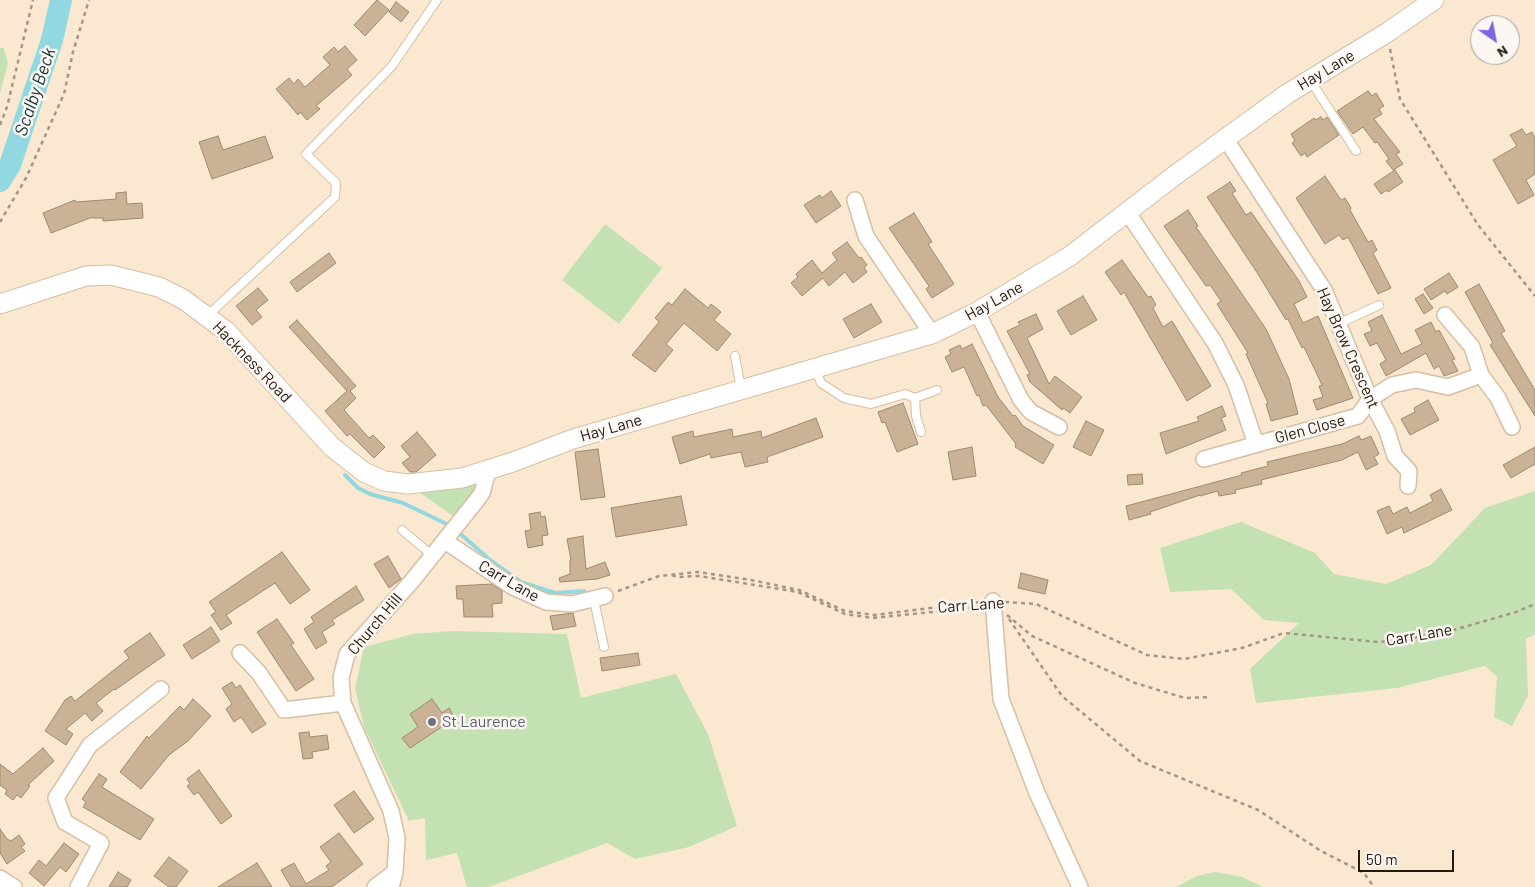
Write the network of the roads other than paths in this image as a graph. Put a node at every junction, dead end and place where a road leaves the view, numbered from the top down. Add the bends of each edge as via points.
1 (438, 0) edge
2 (1434, 0) edge
3 (1310, 80) junction
4 (1225, 138) junction
5 (1356, 151) dead end
6 (855, 200) dead end
7 (1128, 213) junction
8 (0, 304) edge
9 (1379, 305) dead end
10 (977, 312) junction
11 (1445, 315) dead end
12 (208, 316) junction
13 (1338, 324) junction
14 (932, 334) junction
15 (735, 356) dead end
16 (815, 368) junction
17 (1481, 374) junction
18 (741, 390) junction
19 (937, 390) dead end
20 (915, 398) junction
21 (1370, 399) junction
22 (1059, 427) dead end
23 (1512, 427) dead end
24 (921, 432) dead end
25 (1256, 444) junction
26 (1204, 459) dead end
27 (489, 468) junction
28 (1408, 486) dead end
29 (402, 530) dead end
30 (453, 532) junction
31 (433, 556) junction
32 (600, 598) joint
33 (994, 603) road end
34 (604, 647) dead end
35 (240, 653) dead end
36 (161, 689) dead end
37 (343, 703) junction
38 (0, 878) edge
39 (393, 880) edge
40 (14, 887) edge
41 (78, 887) edge
42 (375, 887) edge
43 (1080, 887) edge

1 - 12 lane via 392,66 306,154 336,183 335,197
2 - 3 street, Hay Lane
3 - 4 street, Hay Lane
3 - 5 lane
4 - 7 street, Hay Lane
4 - 13 street, Hay Brow Crescent via 1324,290
6 - 14 street via 866,236
7 - 10 street, Hay Lane via 1070,256
7 - 25 street via 1215,343 1236,384
8 - 12 street, Hackness Road via 86,276 111,275 158,286
9 - 13 lane
10 - 14 street, Hay Lane
10 - 22 street via 1021,400 1030,412
11 - 17 street via 1472,347
12 - 27 street, Hackness Road via 260,366 332,448 364,472 384,481 408,484 462,478
13 - 21 street, Hay Brow Crescent
14 - 16 street, Hay Lane
15 - 18 lane
16 - 18 street, Hay Lane
16 - 20 lane via 821,383 844,398 871,404 905,394
17 - 21 street, Glen Close via 1448,387 1416,380 1400,383
17 - 23 street via 1498,398
18 - 27 street, Hay Lane via 573,439
19 - 20 lane
20 - 24 lane
21 - 25 street, Glen Close via 1358,416
21 - 28 street, Hay Brow Crescent via 1387,431 1394,456 1409,471
25 - 26 street, Glen Close
27 - 30 street, Church Hill via 482,493
29 - 31 lane
30 - 31 street, Church Hill
30 - 32 street, Carr Lane via 513,587 546,602 572,604
31 - 37 street, Church Hill via 347,654 341,678
32 - 34 lane
33 - 43 street via 1001,698 1037,793
35 - 37 street via 259,673 284,710
36 - 41 street via 90,745 56,798 64,822 101,843
37 - 39 street, Church Hill via 391,811 397,838
38 - 40 street
39 - 42 street

